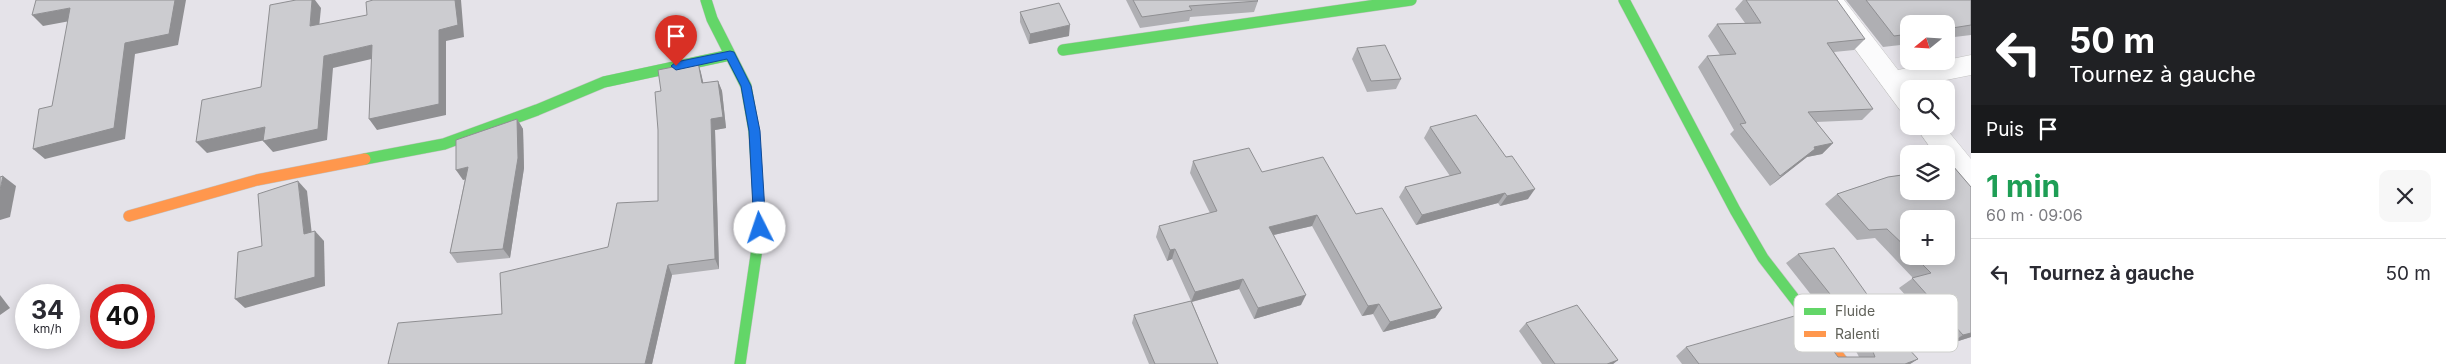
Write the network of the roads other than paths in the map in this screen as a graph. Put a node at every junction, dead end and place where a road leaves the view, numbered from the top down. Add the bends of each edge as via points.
1 (706, 0) edge
2 (1411, 0) edge
3 (1624, 0) edge
4 (1831, 0) edge
5 (1063, 50) dead end
6 (730, 55) junction
7 (1971, 65) edge
8 (1892, 80) junction
9 (1900, 91) edge
10 (1935, 135) edge
11 (1971, 178) edge
12 (129, 216) dead end
13 (1794, 299) edge
14 (1835, 352) edge
15 (740, 364) edge
16 (1844, 364) edge

1 - 6 street
2 - 5 street
3 - 13 street via 1735,210 1763,258
4 - 8 street
6 - 12 street via 604,82 444,144 257,180
6 - 15 street via 746,86 754,131 760,228
7 - 8 street
8 - 9 street
10 - 11 street
14 - 16 street

